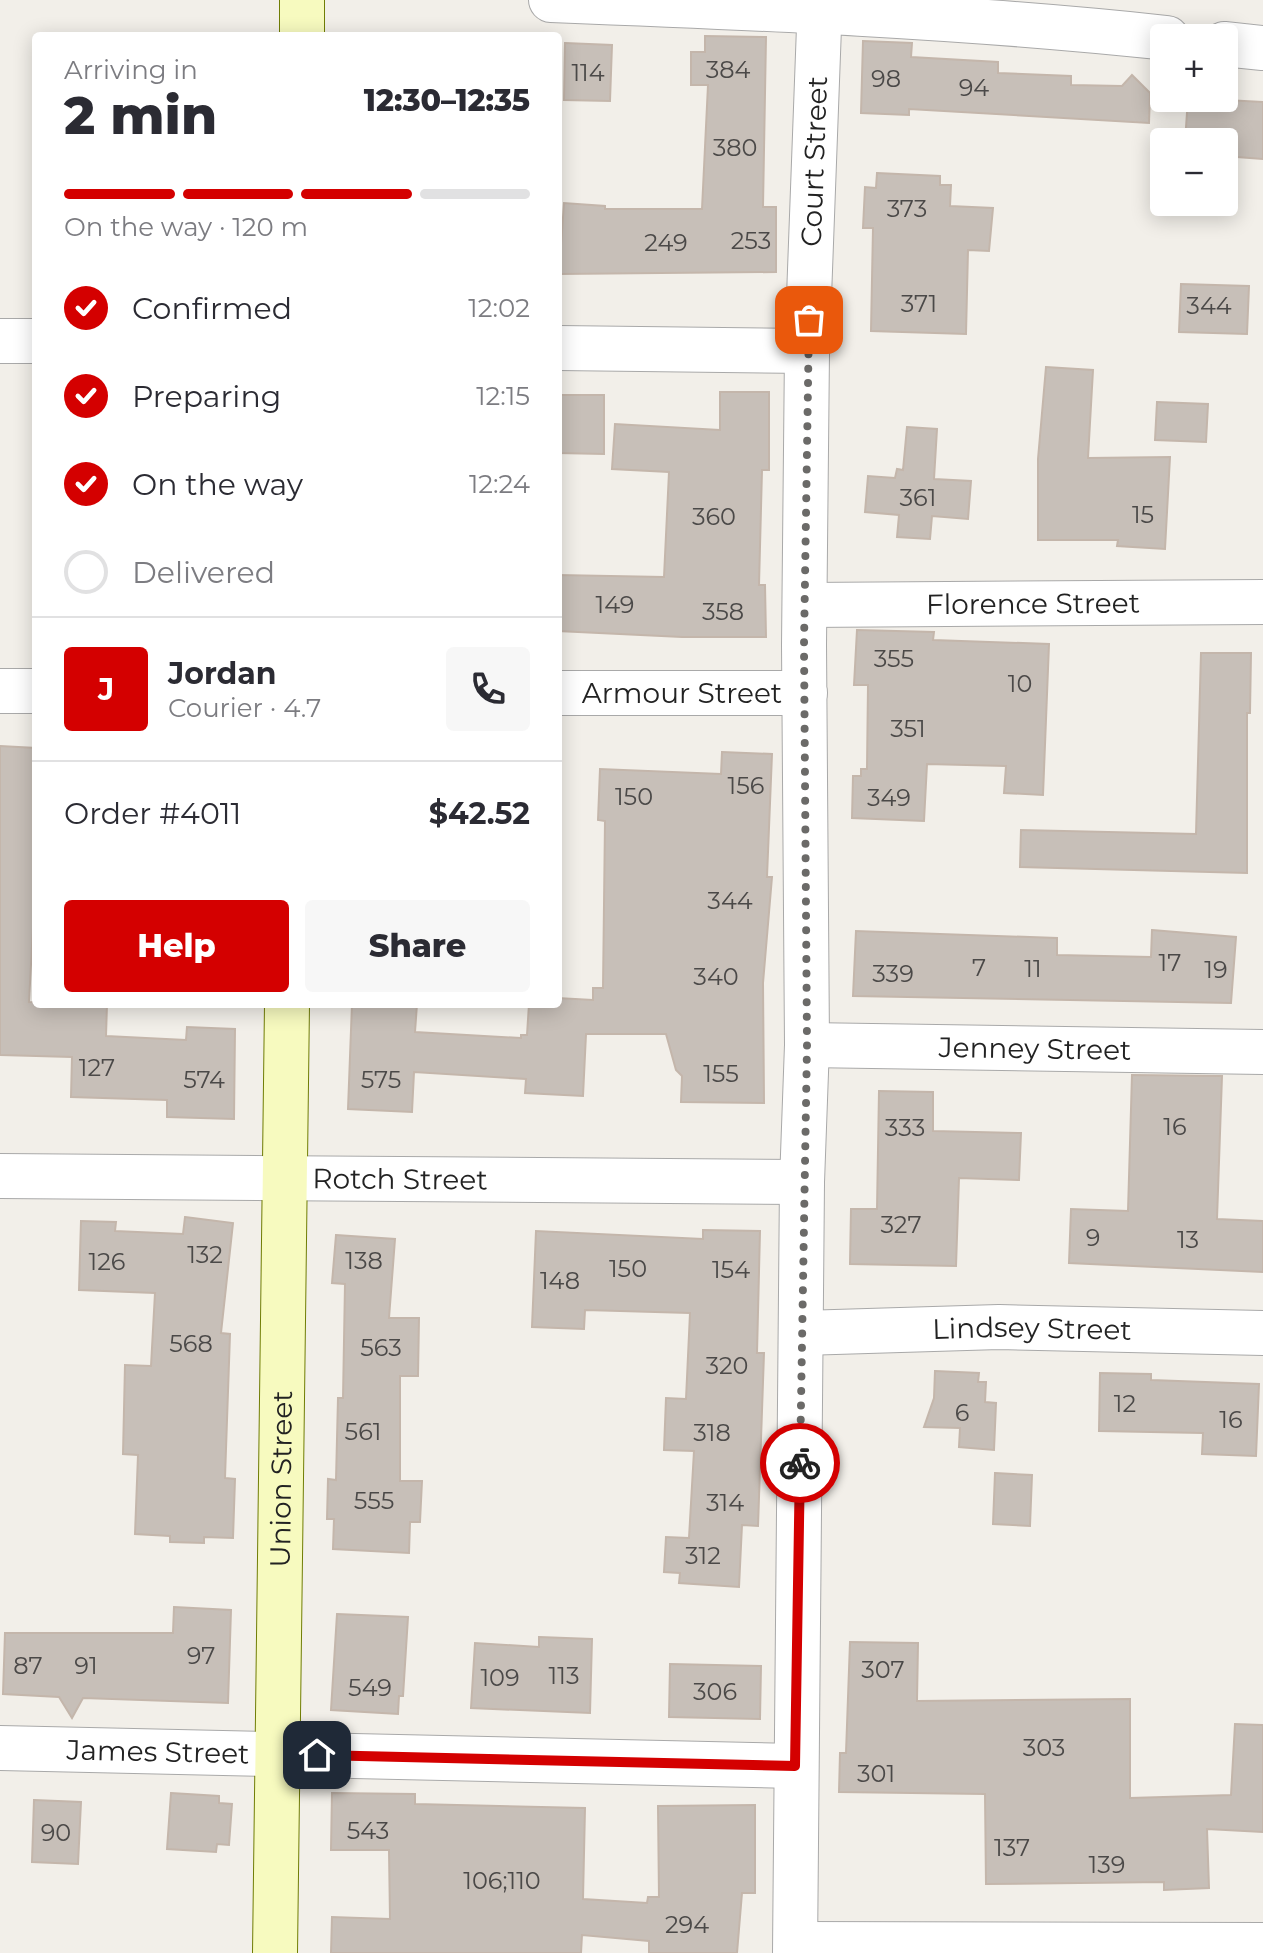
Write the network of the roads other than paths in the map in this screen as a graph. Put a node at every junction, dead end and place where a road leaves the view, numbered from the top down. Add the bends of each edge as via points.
1 (302, 0) edge
2 (551, 0) edge
3 (820, 5) edge
4 (302, 32) edge
5 (1150, 36) edge
6 (1238, 45) edge
7 (1263, 48) edge
8 (0, 341) edge
9 (32, 341) edge
10 (562, 348) edge
11 (807, 351) junction
12 (1263, 602) edge
13 (805, 605) junction
14 (0, 691) edge
15 (32, 691) edge
16 (562, 693) edge
17 (805, 693) junction
18 (287, 1008) edge
19 (807, 1045) junction
20 (1263, 1052) edge
21 (0, 1176) edge
22 (285, 1177) junction
23 (802, 1182) junction
24 (802, 1333) junction
25 (1263, 1333) edge
26 (0, 1748) edge
27 (277, 1754) junction
28 (795, 1766) junction
29 (1263, 1945) edge
30 (796, 1949) edge
31 (275, 1953) edge

1 - 4 main road
2 - 3 street
3 - 5 street
3 - 11 street, Court Street
6 - 7 street
8 - 9 street
10 - 11 street
11 - 13 street, Court Street
12 - 13 street, Florence Street
13 - 17 street, Court Street
14 - 15 street
16 - 17 street, Armour Street
17 - 19 street, Court Street
18 - 22 main road, Union Street
19 - 20 street, Jenney Street
19 - 23 street, Court Street
21 - 22 street, Rotch Street
22 - 23 street, Rotch Street
22 - 27 main road, Union Street
23 - 24 street, Court Street
24 - 25 street, Lindsey Street via 999,1327
24 - 28 street, Court Street
26 - 27 street, James Street
27 - 28 street, James Street
27 - 31 main road, Union Street
28 - 30 street, Court Street
29 - 30 street

